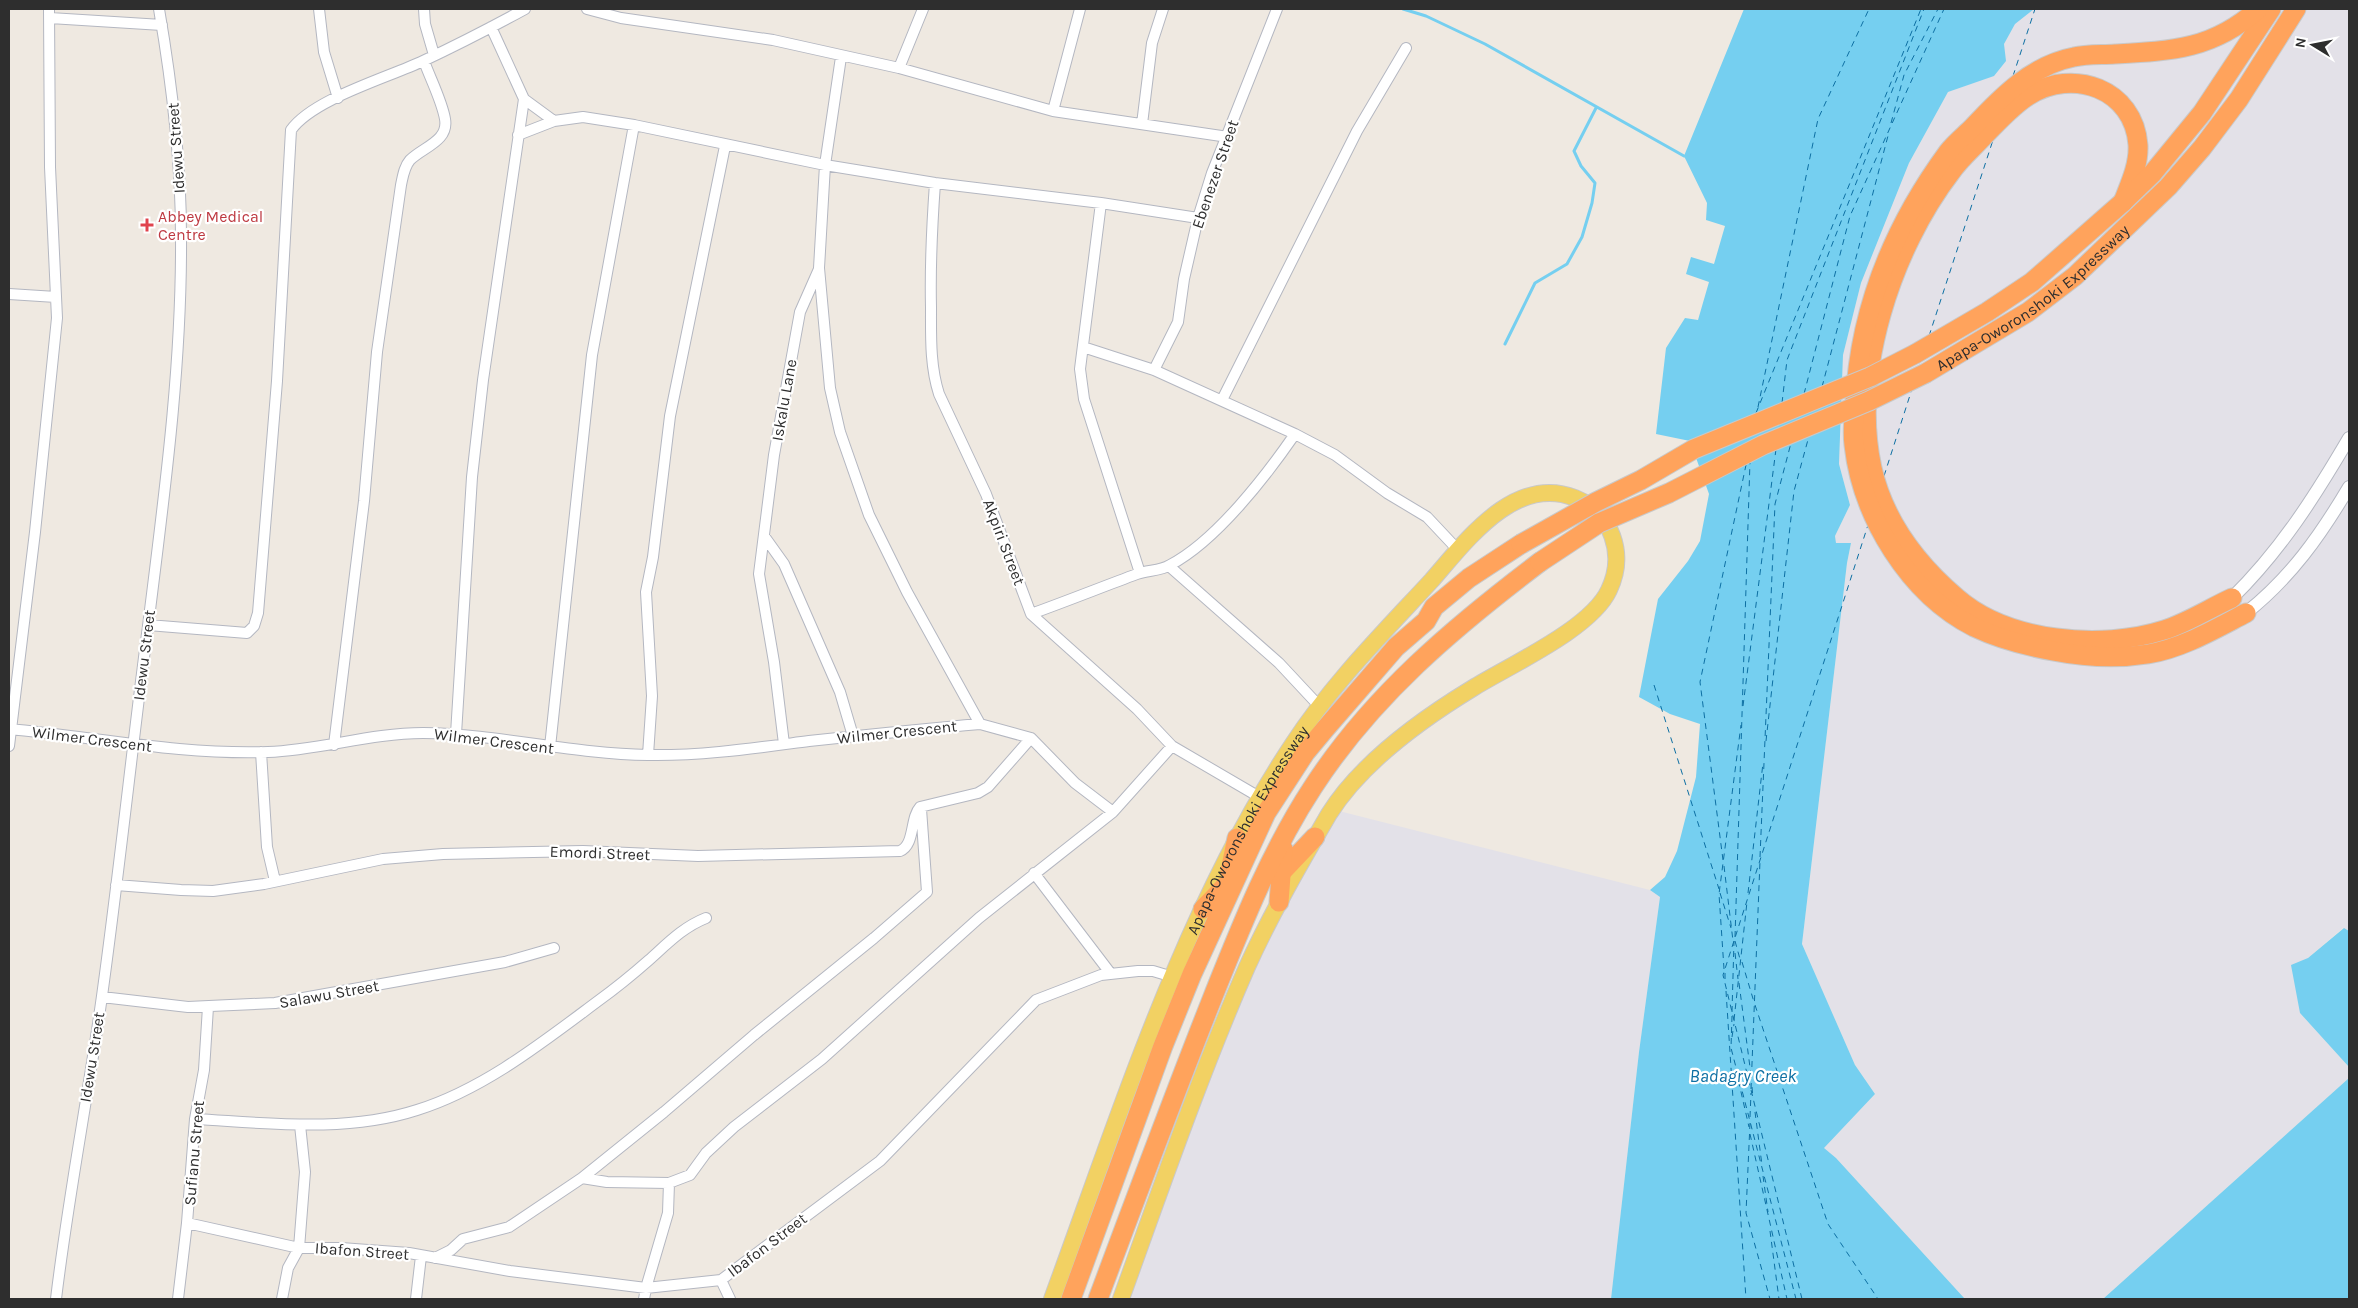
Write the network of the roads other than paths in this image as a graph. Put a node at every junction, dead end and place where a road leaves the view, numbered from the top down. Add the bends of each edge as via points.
1 (159, 9) edge
2 (319, 9) edge
3 (424, 9) edge
4 (525, 9) edge
5 (587, 9) edge
6 (924, 9) edge
7 (1080, 9) edge
8 (1163, 9) edge
9 (1277, 9) edge
10 (2258, 9) edge
11 (2271, 9) edge
12 (2296, 9) edge
13 (49, 14) edge
14 (162, 25) junction
15 (492, 27) junction
16 (1406, 48) dead end
17 (434, 55) junction
18 (842, 57) junction
19 (424, 61) junction
20 (899, 68) junction
21 (338, 98) junction
22 (524, 99) junction
23 (1053, 111) junction
24 (554, 121) junction
25 (1142, 124) junction
26 (634, 125) junction
27 (518, 135) junction
28 (1228, 137) junction
29 (725, 146) junction
30 (825, 165) junction
31 (935, 183) junction
32 (2123, 202) junction
33 (1101, 203) junction
34 (1198, 218) junction
35 (819, 268) junction
36 (9, 294) edge
37 (56, 297) junction
38 (1083, 347) junction
39 (1154, 370) junction
40 (1222, 400) junction
41 (1295, 434) junction
42 (2349, 438) edge
43 (2349, 486) edge
44 (764, 536) junction
45 (1458, 550) junction
46 (1169, 566) junction
47 (1140, 573) junction
48 (2232, 598) joint
49 (2246, 613) joint
50 (1031, 614) junction
51 (148, 625) junction
52 (1320, 708) junction
53 (980, 724) junction
54 (10, 729) edge
55 (456, 734) junction
56 (853, 736) junction
57 (1031, 738) junction
58 (784, 744) junction
59 (134, 745) junction
60 (334, 745) junction
61 (9, 746) edge
62 (1172, 746) junction
63 (550, 747) junction
64 (261, 752) junction
65 (648, 755) junction
66 (1261, 798) junction
67 (920, 807) junction
68 (1113, 812) junction
69 (1293, 820) junction
70 (1315, 837) junction
71 (1243, 844) junction
72 (1034, 873) junction
73 (1281, 873) junction
74 (275, 881) junction
75 (116, 885) junction
76 (1255, 896) junction
77 (1279, 902) junction
78 (1211, 912) junction
79 (706, 918) dead end
80 (554, 948) dead end
81 (1111, 974) junction
82 (1173, 978) junction
83 (102, 997) junction
84 (208, 1007) junction
85 (195, 1120) junction
86 (300, 1125) junction
87 (582, 1178) junction
88 (669, 1184) junction
89 (187, 1223) junction
90 (299, 1248) junction
91 (421, 1256) junction
92 (435, 1258) junction
93 (721, 1280) junction
94 (646, 1288) junction
95 (56, 1299) edge
96 (178, 1299) edge
97 (282, 1299) edge
98 (416, 1299) edge
99 (644, 1299) edge
100 (730, 1299) edge
101 (1052, 1299) edge
102 (1071, 1299) edge
103 (1098, 1299) edge
104 (1121, 1299) edge

1 - 14 street, Idewu Street
2 - 21 street via 324,52
3 - 17 street
4 - 15 street
5 - 18 street via 621,18 773,40
6 - 20 street
7 - 23 street
8 - 25 street via 1152,43
9 - 28 street, Ebenezer Street
10 - 49 highway via 2203,44 2171,51 2075,56 2054,63 2028,76 1998,101 1950,150 1889,252 1868,312 1856,365 1854,444 1862,483 1874,514 1898,557 1926,591 1974,627 2042,649 2080,656 2126,656 2149,653 2203,636
11 - 32 highway, Apapa-Oworonshoki Expressway via 2202,113 2152,174
12 - 69 highway, Apapa-Oworonshoki Expressway, bridge via 2202,148 2168,187 2076,276 2028,312 1926,373 1600,523 1540,562 1474,612 1397,683 1351,735
13 - 14 street
13 - 37 street via 50,167
14 - 51 street, Idewu Street via 174,119 181,236 176,372
15 - 17 street
15 - 22 street
16 - 40 street via 1357,131
17 - 19 street
18 - 20 street
18 - 30 street
19 - 21 street
19 - 60 street via 445,118 445,129 440,138 411,159 405,167 401,185 377,352 364,501
20 - 23 street
21 - 51 street via 297,121 289,140 278,381 258,613 254,626 247,633
22 - 24 street
22 - 27 street
23 - 25 street
24 - 26 street via 583,117
24 - 27 street
25 - 28 street
26 - 29 street
26 - 63 street via 592,355
27 - 55 street via 473,467
28 - 34 street, Ebenezer Street via 1212,173
29 - 30 street
29 - 65 street via 670,416 646,592 652,696
30 - 31 street
30 - 35 street
31 - 33 street
31 - 50 street, Akpiri Street via 930,245 934,378 986,494
32 - 48 highway via 2137,163 2134,122 2109,94 2071,81 2029,96 1997,123 1951,171 1918,223 1901,259 1880,319 1871,357 1867,422 1873,471 1885,507 1904,542 1924,567 1965,605 2008,626 2077,640 2124,640 2167,629
32 - 71 highway, Apapa-Oworonshoki Expressway, bridge via 2032,282 1915,354 1870,377 1694,449 1521,544 1469,578 1434,607 1426,621 1396,647 1305,753
33 - 34 street
33 - 38 street
34 - 39 street, Ebenezer Street via 1178,322
35 - 44 street, Iskalu Lane via 800,312 774,454
35 - 53 street via 830,388 840,432 869,515 907,592
36 - 37 street
37 - 54 street via 51,393
38 - 39 street
38 - 47 street via 1080,369 1084,399
39 - 40 street
40 - 41 street
41 - 45 street via 1335,455 1427,517
41 - 46 street via 1272,468 1204,542
42 - 48 street via 2296,524 2260,571
43 - 49 street via 2289,576
44 - 56 street via 784,564 840,692
44 - 58 street, Iskalu Lane via 759,581 774,662
45 - 52 main road, Apapa-Oworonshoki Expressway
45 - 70 main road, Apapa-Oworonshoki Expressway via 1492,516 1512,503 1544,491 1564,494 1587,502 1596,509 1617,553 1616,569 1608,592 1594,612 1416,726 1370,765 1337,801
46 - 47 street
46 - 52 street via 1279,663
47 - 50 street
50 - 62 street, Akpiri Street via 1137,709
51 - 59 street, Idewu Street
52 - 66 main road, Apapa-Oworonshoki Expressway via 1294,742
53 - 56 street, Wilmer Crescent
53 - 57 street
54 - 59 street, Wilmer Crescent
54 - 61 street
55 - 60 street, Wilmer Crescent via 383,735
55 - 63 street, Wilmer Crescent
56 - 58 street, Wilmer Crescent
57 - 67 street via 988,787
57 - 68 street via 1075,783
58 - 65 street, Wilmer Crescent via 713,754
59 - 64 street, Wilmer Crescent via 223,753
59 - 75 street, Idewu Street
60 - 64 street, Wilmer Crescent
62 - 66 street, Akpiri Street
62 - 68 street
63 - 65 street, Wilmer Crescent via 604,754
64 - 74 street via 267,847
66 - 71 main road, Apapa-Oworonshoki Expressway
67 - 74 street, Emordi Street via 916,811 908,844 900,851 698,856 565,851 443,854 383,859
67 - 87 street via 927,892
68 - 72 street
69 - 73 highway via 1283,846
69 - 76 highway, Apapa-Oworonshoki Expressway
70 - 73 highway
70 - 77 main road, Apapa-Oworonshoki Expressway
71 - 78 highway, Apapa-Oworonshoki Expressway
71 - 78 highway via 1227,884
72 - 81 street
72 - 88 street via 822,1059 734,1127 706,1153 690,1175
73 - 76 highway
73 - 77 highway
74 - 75 street, Emordi Street via 213,891
75 - 83 street, Idewu Street
76 - 103 highway, Apapa-Oworonshoki Expressway via 1186,1064
77 - 104 main road, Apapa-Oworonshoki Expressway via 1248,967 1210,1061
78 - 82 main road, Apapa-Oworonshoki Expressway
78 - 102 highway, Apapa-Oworonshoki Expressway
79 - 86 street via 678,933 622,984 558,1030 463,1091 390,1117
80 - 84 street, Salawu Street via 505,962 315,998
81 - 82 street, Ibafon Street via 1145,971
81 - 93 street, Ibafon Street via 1036,1000 880,1161
82 - 101 main road, Apapa-Oworonshoki Expressway
83 - 84 street, Salawu Street via 165,1006
83 - 95 street, Idewu Street
84 - 85 street, Sufianu Street via 204,1070
85 - 86 street
85 - 89 street, Sufianu Street
86 - 90 street via 305,1172
87 - 88 street
87 - 92 street via 509,1226 463,1239
88 - 94 street via 668,1213
89 - 90 street, Ibafon Street
89 - 96 street, Sufianu Street
90 - 91 street, Ibafon Street via 341,1248
90 - 97 street via 288,1268
91 - 92 street, Ibafon Street
91 - 98 street
92 - 94 street, Ibafon Street
93 - 94 street, Ibafon Street
93 - 100 street
94 - 99 street

